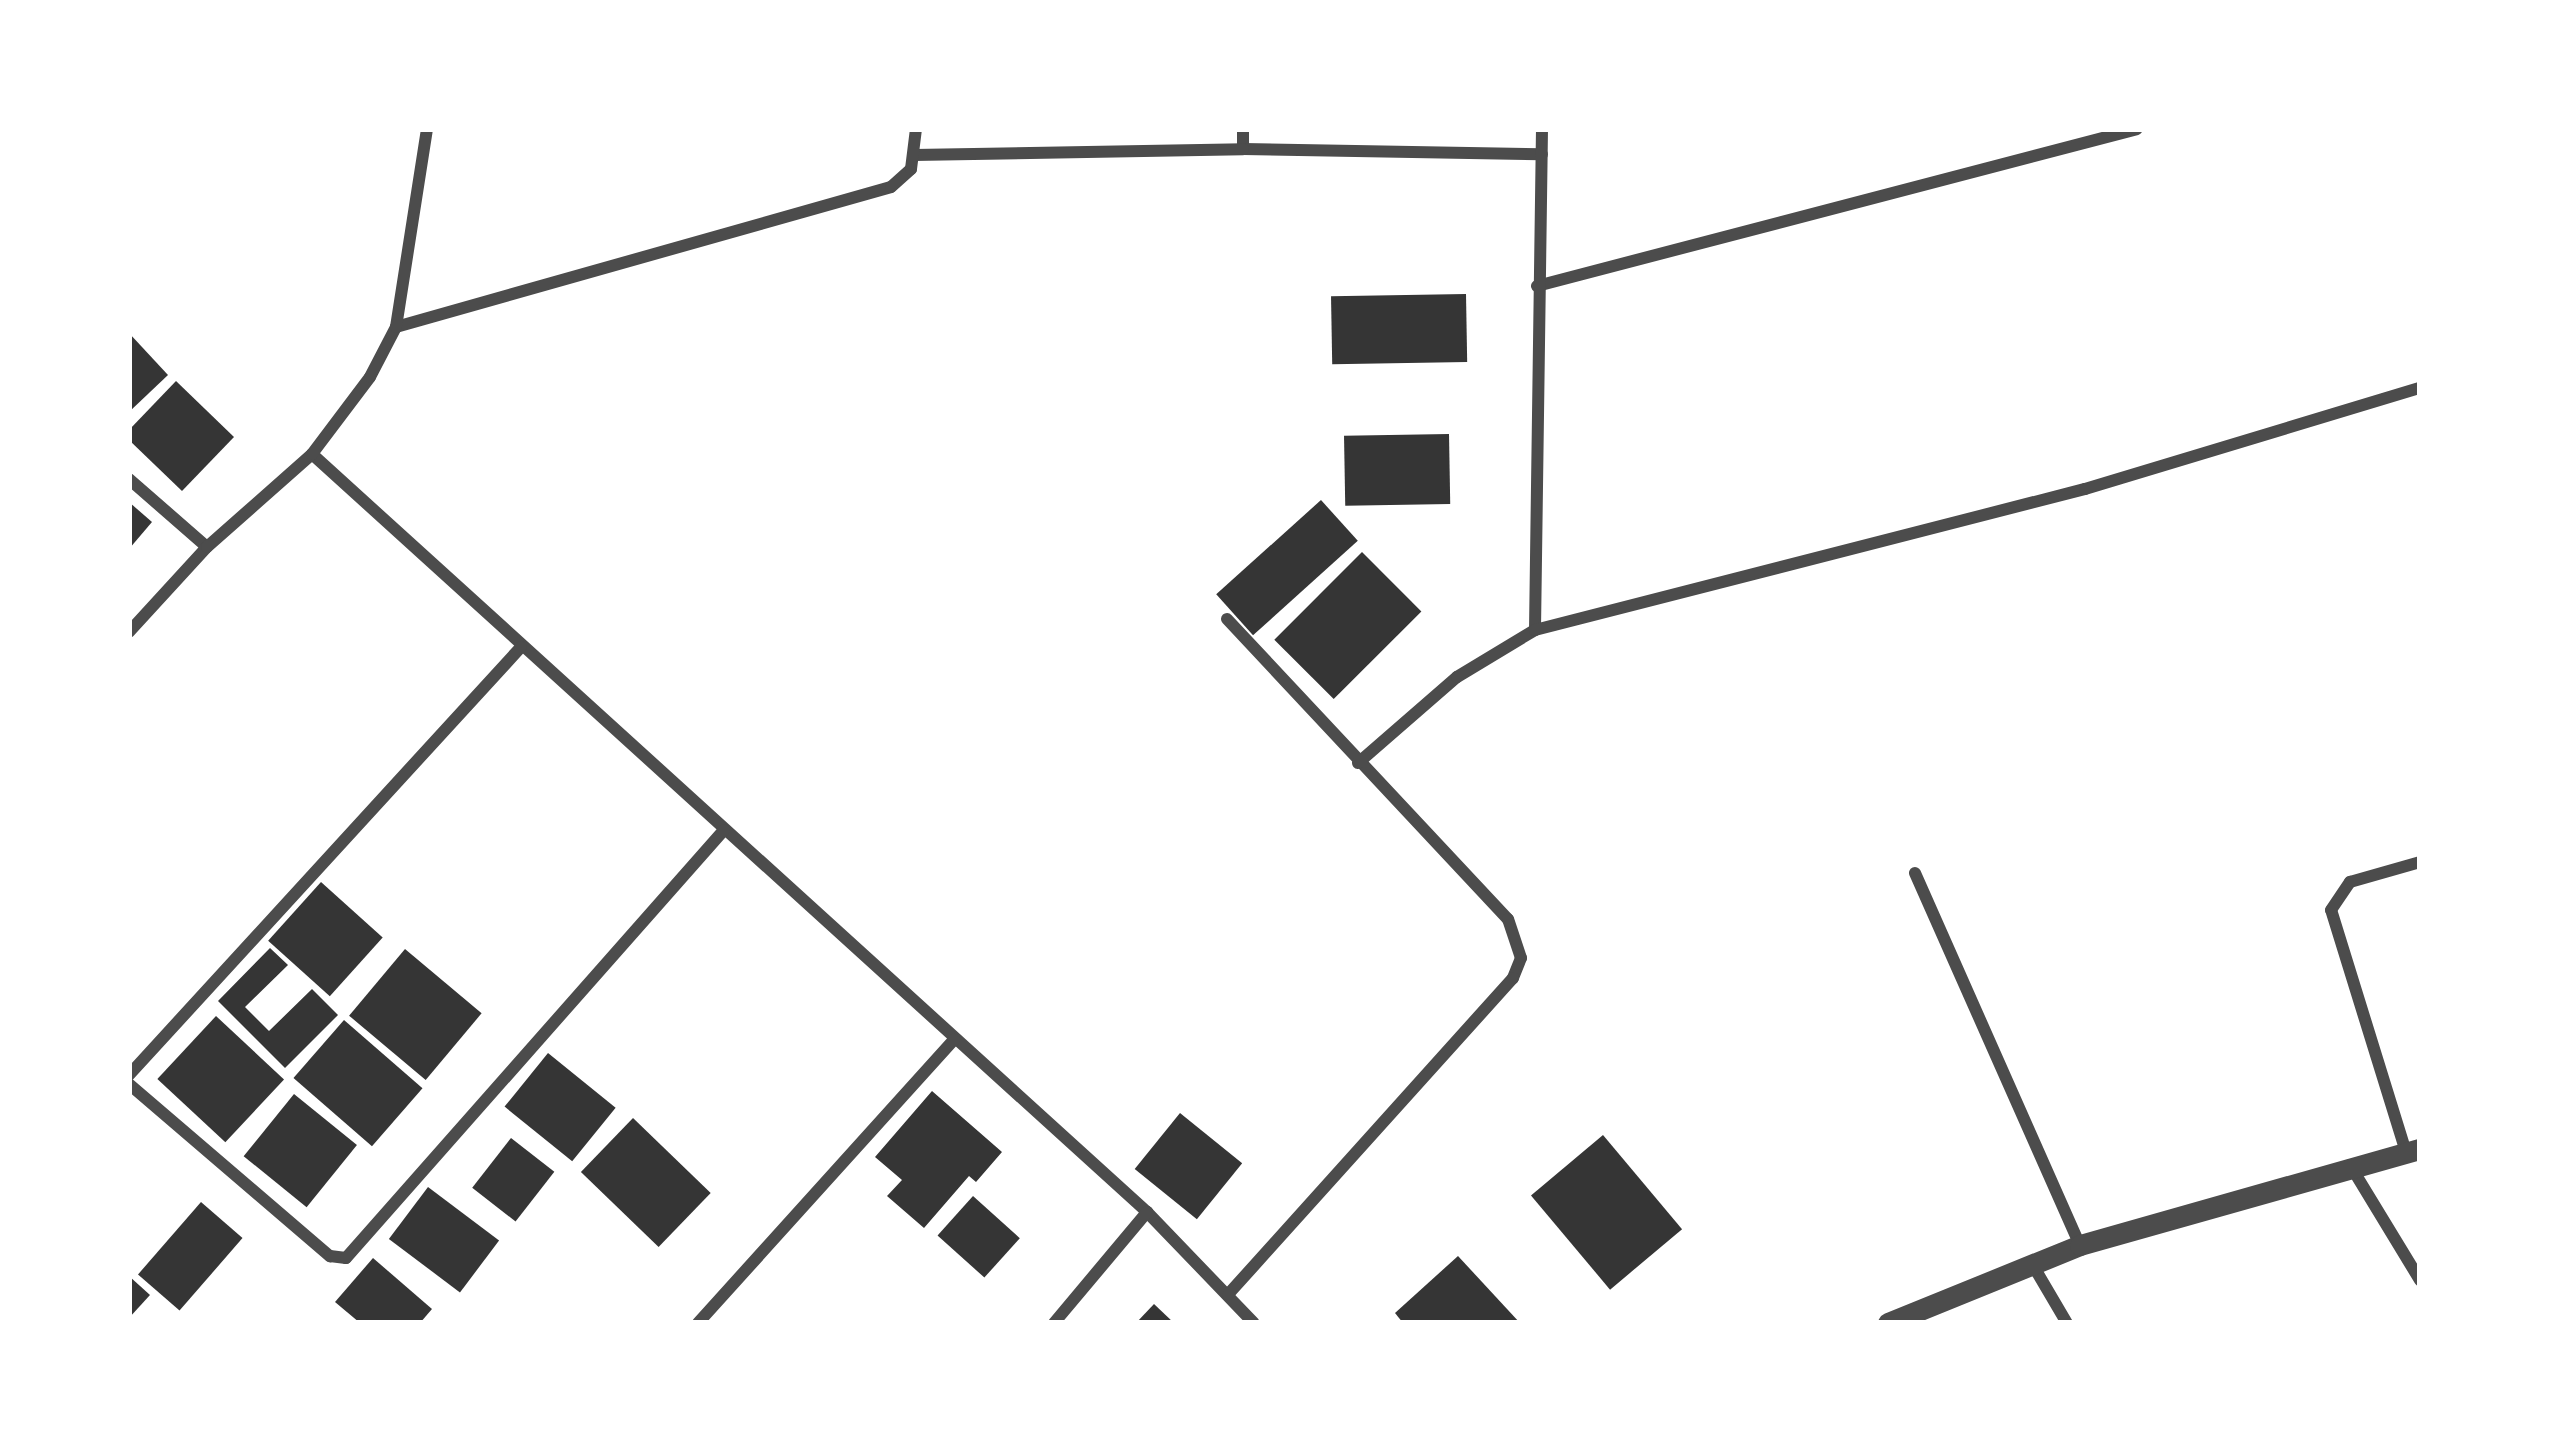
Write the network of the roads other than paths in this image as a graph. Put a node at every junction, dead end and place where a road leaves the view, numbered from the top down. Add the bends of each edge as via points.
1 (427, 129) edge
2 (916, 129) edge
3 (1243, 129) edge
4 (1542, 129) edge
5 (2137, 129) edge
6 (1243, 149) junction
7 (1542, 154) junction
8 (914, 155) junction
9 (1537, 286) junction
10 (396, 327) junction
11 (2420, 388) edge
12 (312, 454) junction
13 (129, 479) edge
14 (207, 547) junction
15 (1227, 619) dead end
16 (1534, 630) junction
17 (129, 632) edge
18 (520, 647) junction
19 (1358, 763) junction
20 (724, 830) junction
21 (2420, 862) edge
22 (1915, 873) dead end
23 (954, 1040) junction
24 (129, 1075) edge
25 (129, 1084) edge
26 (2413, 1151) edge
27 (2349, 1165) junction
28 (1147, 1212) junction
29 (2080, 1245) junction
30 (2031, 1262) junction
31 (2420, 1280) edge
32 (1228, 1294) junction
33 (698, 1323) edge
34 (1054, 1323) edge
35 (1254, 1323) edge
36 (1888, 1323) edge
37 (2067, 1323) edge

1 - 10 street
2 - 8 street
3 - 6 street
4 - 7 street
5 - 9 street
6 - 7 street
6 - 8 street
7 - 9 street
8 - 10 street via 891,188
9 - 16 street
10 - 12 street
11 - 16 street via 2085,489
12 - 14 street
12 - 18 street
13 - 14 street
14 - 17 street
15 - 19 street
16 - 19 street via 1457,677
18 - 20 street
18 - 24 street
19 - 32 street via 1508,919 1521,958 1513,978
20 - 23 street
20 - 25 street via 346,1258 330,1256
21 - 26 street via 2350,882 2331,910
22 - 29 street
23 - 28 street
23 - 33 street
26 - 27 street
27 - 29 street
27 - 31 street
28 - 32 street
28 - 34 street
29 - 30 street
30 - 36 street
30 - 37 street
32 - 35 street

